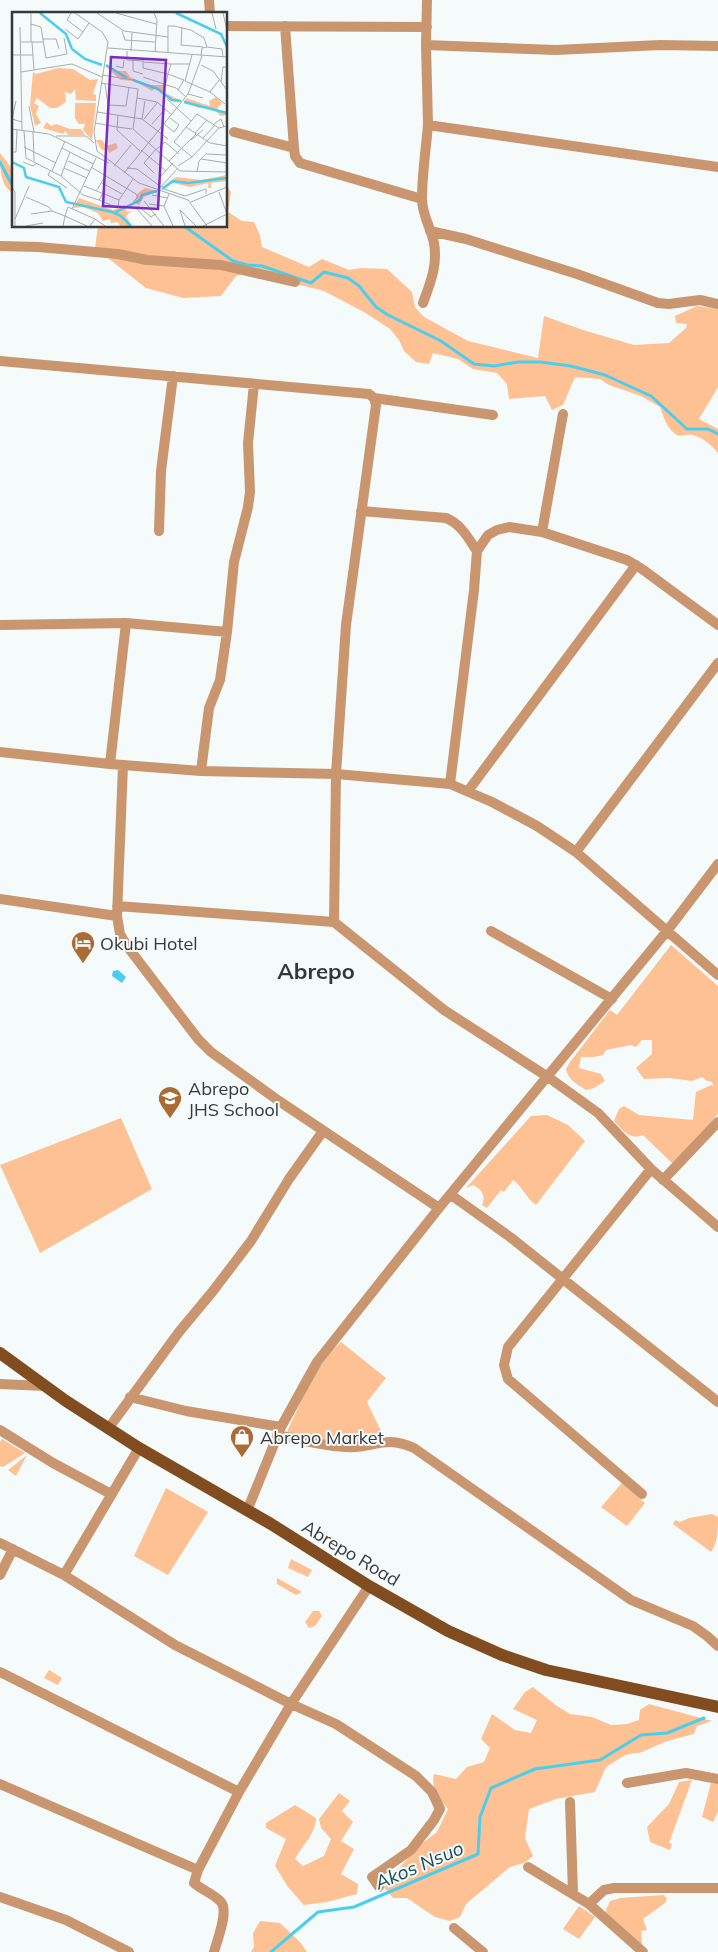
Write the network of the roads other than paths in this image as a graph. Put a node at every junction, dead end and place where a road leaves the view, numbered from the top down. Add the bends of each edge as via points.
1 (427, 0) edge
2 (228, 26) edge
3 (284, 26) junction
4 (427, 27) junction
5 (426, 45) junction
6 (718, 46) edge
7 (428, 125) junction
8 (234, 132) dead end
9 (294, 148) junction
10 (718, 167) edge
11 (422, 199) junction
12 (430, 231) junction
13 (0, 246) edge
14 (295, 282) dead end
15 (423, 304) dead end
16 (718, 304) edge
17 (0, 361) edge
18 (174, 376) junction
19 (254, 384) junction
20 (374, 398) junction
21 (563, 414) dead end
22 (493, 415) dead end
23 (361, 512) junction
24 (159, 531) dead end
25 (542, 532) junction
26 (477, 551) junction
27 (636, 565) junction
28 (126, 623) junction
29 (0, 625) edge
30 (718, 625) edge
31 (226, 632) junction
32 (718, 663) edge
33 (0, 752) edge
34 (110, 764) junction
35 (123, 765) junction
36 (201, 771) junction
37 (336, 774) junction
38 (450, 784) junction
39 (468, 791) junction
40 (576, 852) junction
41 (718, 864) edge
42 (0, 899) edge
43 (117, 911) junction
44 (334, 922) junction
45 (491, 930) dead end
46 (667, 931) junction
47 (718, 976) edge
48 (612, 999) junction
49 (548, 1077) junction
50 (718, 1122) edge
51 (323, 1131) junction
52 (651, 1169) junction
53 (663, 1180) junction
54 (451, 1195) junction
55 (439, 1208) junction
56 (718, 1227) edge
57 (562, 1278) junction
58 (0, 1353) edge
59 (0, 1384) edge
60 (45, 1386) junction
61 (130, 1397) junction
62 (718, 1402) edge
63 (108, 1429) junction
64 (0, 1430) edge
65 (279, 1431) junction
66 (139, 1448) junction
67 (111, 1494) junction
68 (642, 1494) dead end
69 (246, 1510) junction
70 (0, 1543) edge
71 (14, 1549) junction
72 (0, 1575) edge
73 (64, 1575) junction
74 (369, 1586) junction
75 (718, 1646) edge
76 (0, 1672) edge
77 (291, 1704) junction
78 (718, 1707) edge
79 (718, 1779) edge
80 (627, 1782) dead end
81 (0, 1784) edge
82 (239, 1792) junction
83 (570, 1802) dead end
84 (528, 1867) dead end
85 (198, 1870) junction
86 (379, 1887) dead end
87 (718, 1888) edge
88 (573, 1893) junction
89 (0, 1897) edge
90 (589, 1904) junction
91 (454, 1928) dead end
92 (129, 1952) edge
93 (214, 1952) edge
94 (483, 1952) edge
95 (643, 1952) edge

1 - 4 street
2 - 3 street
3 - 4 street
3 - 9 street
4 - 5 street
5 - 6 street via 556,50
5 - 7 street
7 - 10 street
7 - 11 street
8 - 9 street
9 - 11 street via 300,163
11 - 12 street
12 - 15 street via 436,259
12 - 16 street via 577,274 658,302 669,304 700,300
13 - 14 street via 221,265
17 - 18 street
18 - 19 street
18 - 24 street via 161,471
19 - 20 street via 369,394
19 - 31 street via 248,443 250,492 234,562
20 - 22 street
20 - 23 street via 376,405
21 - 25 street
23 - 26 street via 446,518 466,533
23 - 37 street via 346,625
25 - 26 street via 509,527 497,530 488,535
25 - 27 street
26 - 38 street
27 - 30 street
27 - 39 street
28 - 29 street
28 - 31 street
28 - 34 street
31 - 36 street via 220,680 209,708
32 - 40 street
33 - 34 street
34 - 35 street
35 - 36 street
35 - 43 street
36 - 37 street
37 - 38 street
37 - 44 street
38 - 39 street
39 - 40 street via 537,826
40 - 46 street
41 - 46 street
42 - 43 street
43 - 44 street
43 - 51 street via 120,934 127,946 198,1039 211,1052
44 - 49 street via 444,1010
45 - 48 street
46 - 47 street
46 - 48 street
48 - 49 street
49 - 52 street via 598,1113
49 - 54 street
50 - 53 street
51 - 55 street
51 - 61 street via 251,1241
52 - 53 street
52 - 57 street
53 - 56 street
54 - 55 street
54 - 57 street
55 - 65 street via 317,1362
57 - 62 street
57 - 68 street via 508,1347 504,1365 508,1379
58 - 60 main road, Abrepo Road
59 - 60 street
60 - 63 main road, Abrepo Road
61 - 63 street
61 - 65 street
63 - 66 main road, Abrepo Road
64 - 67 street
65 - 69 street
65 - 75 street via 345,1447 386,1441 414,1448 631,1600 692,1626
66 - 67 street
66 - 69 main road, Abrepo Road
67 - 73 street
69 - 74 main road, Abrepo Road
70 - 71 street
71 - 72 street
71 - 73 street
73 - 77 street via 175,1645
74 - 77 street
74 - 78 main road, Abrepo Road via 448,1630 502,1655 546,1670
76 - 82 street
77 - 82 street
77 - 86 street via 336,1724 394,1761 416,1776 439,1803 440,1809 434,1820 411,1850 372,1877
79 - 80 street via 686,1773
81 - 85 street
82 - 85 street
83 - 88 street
84 - 88 street
85 - 93 street via 194,1883 221,1902 223,1909
87 - 90 street via 614,1888 604,1890
88 - 90 street
89 - 92 street via 66,1920
90 - 95 street
91 - 94 street

